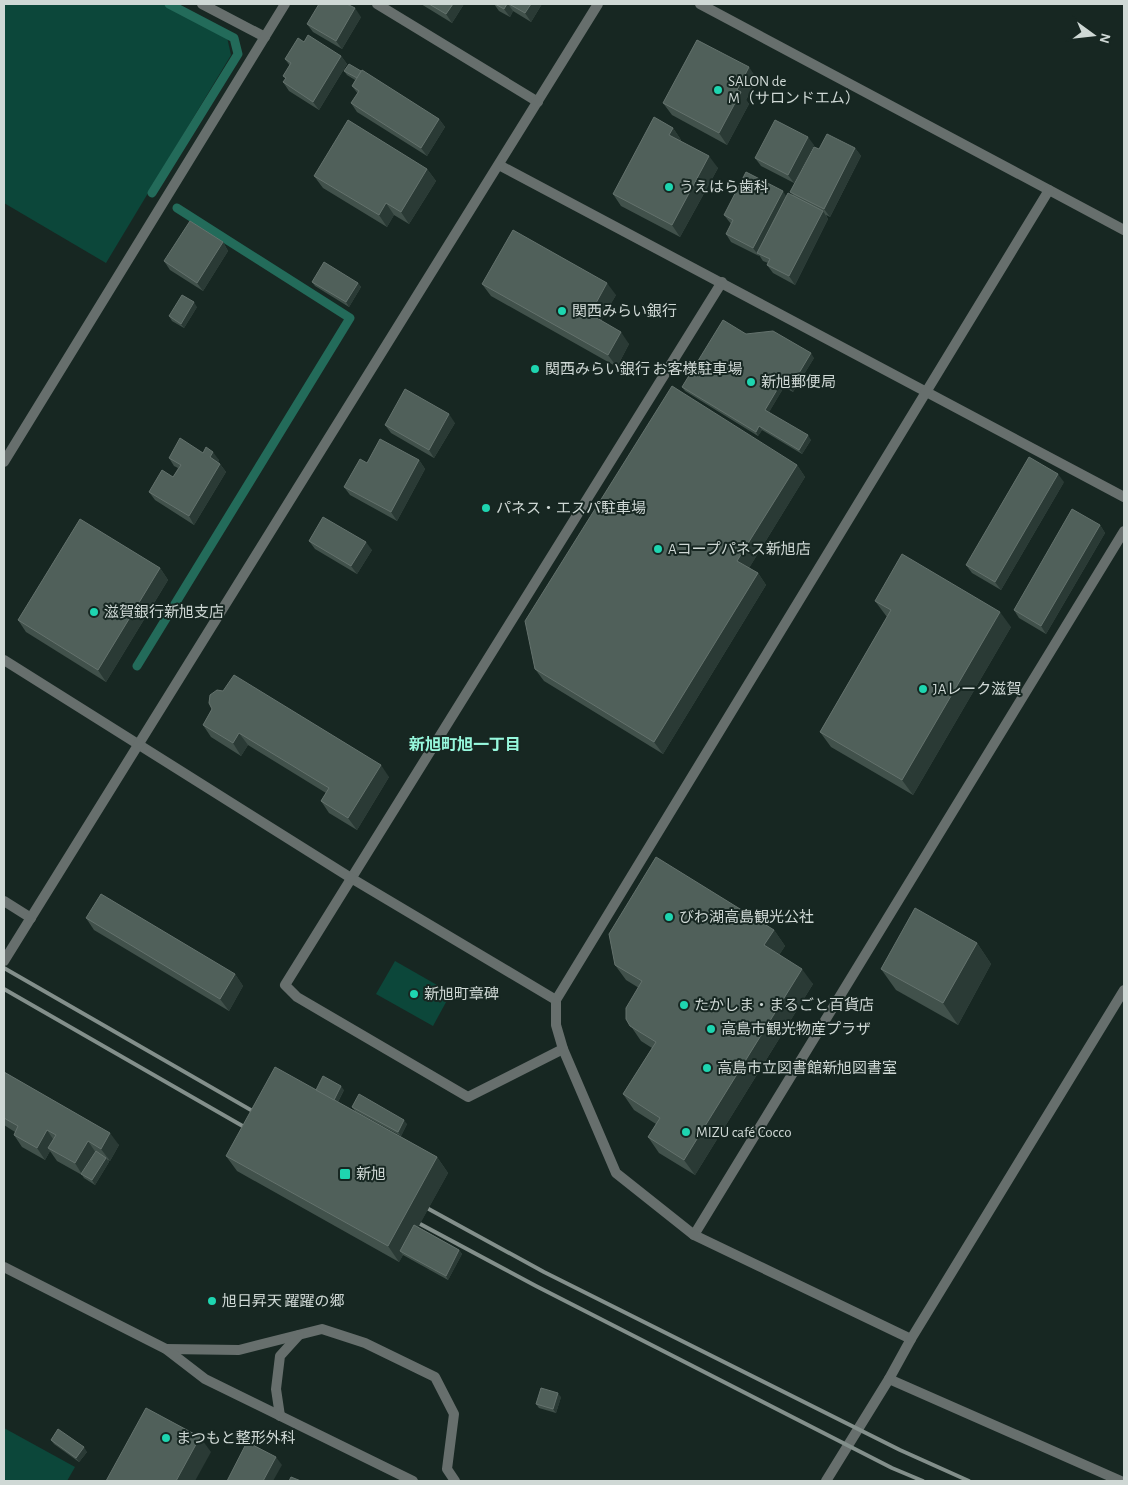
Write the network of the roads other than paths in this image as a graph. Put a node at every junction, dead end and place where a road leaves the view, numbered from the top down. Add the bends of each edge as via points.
1 (202, 4) edge
2 (285, 4) edge
3 (377, 4) edge
4 (598, 4) edge
5 (700, 4) edge
6 (265, 37) junction
7 (538, 102) junction
8 (500, 165) junction
9 (1049, 190) junction
10 (1124, 230) edge
11 (722, 282) junction
12 (926, 392) junction
13 (4, 462) edge
14 (1124, 497) edge
15 (1124, 531) edge
16 (4, 660) edge
17 (139, 744) junction
18 (351, 878) junction
19 (4, 901) edge
20 (31, 918) junction
21 (4, 961) edge
22 (1124, 990) edge
23 (556, 1000) junction
24 (563, 1049) junction
25 (694, 1235) junction
26 (4, 1267) edge
27 (300, 1335) junction
28 (911, 1339) junction
29 (166, 1349) junction
30 (889, 1379) junction
31 (280, 1416) junction
32 (413, 1481) edge
33 (455, 1481) edge
34 (826, 1481) edge
35 (1121, 1481) edge

1 - 6 street
2 - 6 street
3 - 7 street
4 - 7 street
5 - 9 street
6 - 13 street
7 - 8 street
8 - 11 street
8 - 17 street
9 - 10 street
9 - 12 street
11 - 12 street
11 - 18 street
12 - 14 street
12 - 23 street
15 - 25 street
16 - 17 street
17 - 18 street
17 - 20 street
18 - 23 street
18 - 24 street via 284,985 297,997 468,1097
19 - 20 street
20 - 21 street
22 - 28 street
23 - 24 street via 556,1025
24 - 25 street via 616,1173
25 - 28 street
26 - 29 street
27 - 29 street via 239,1350
27 - 31 street via 280,1356 276,1389
27 - 33 street via 322,1329 365,1343 435,1377 454,1414 447,1469
28 - 30 street
29 - 31 street via 205,1380
30 - 34 street
30 - 35 street
31 - 32 street

